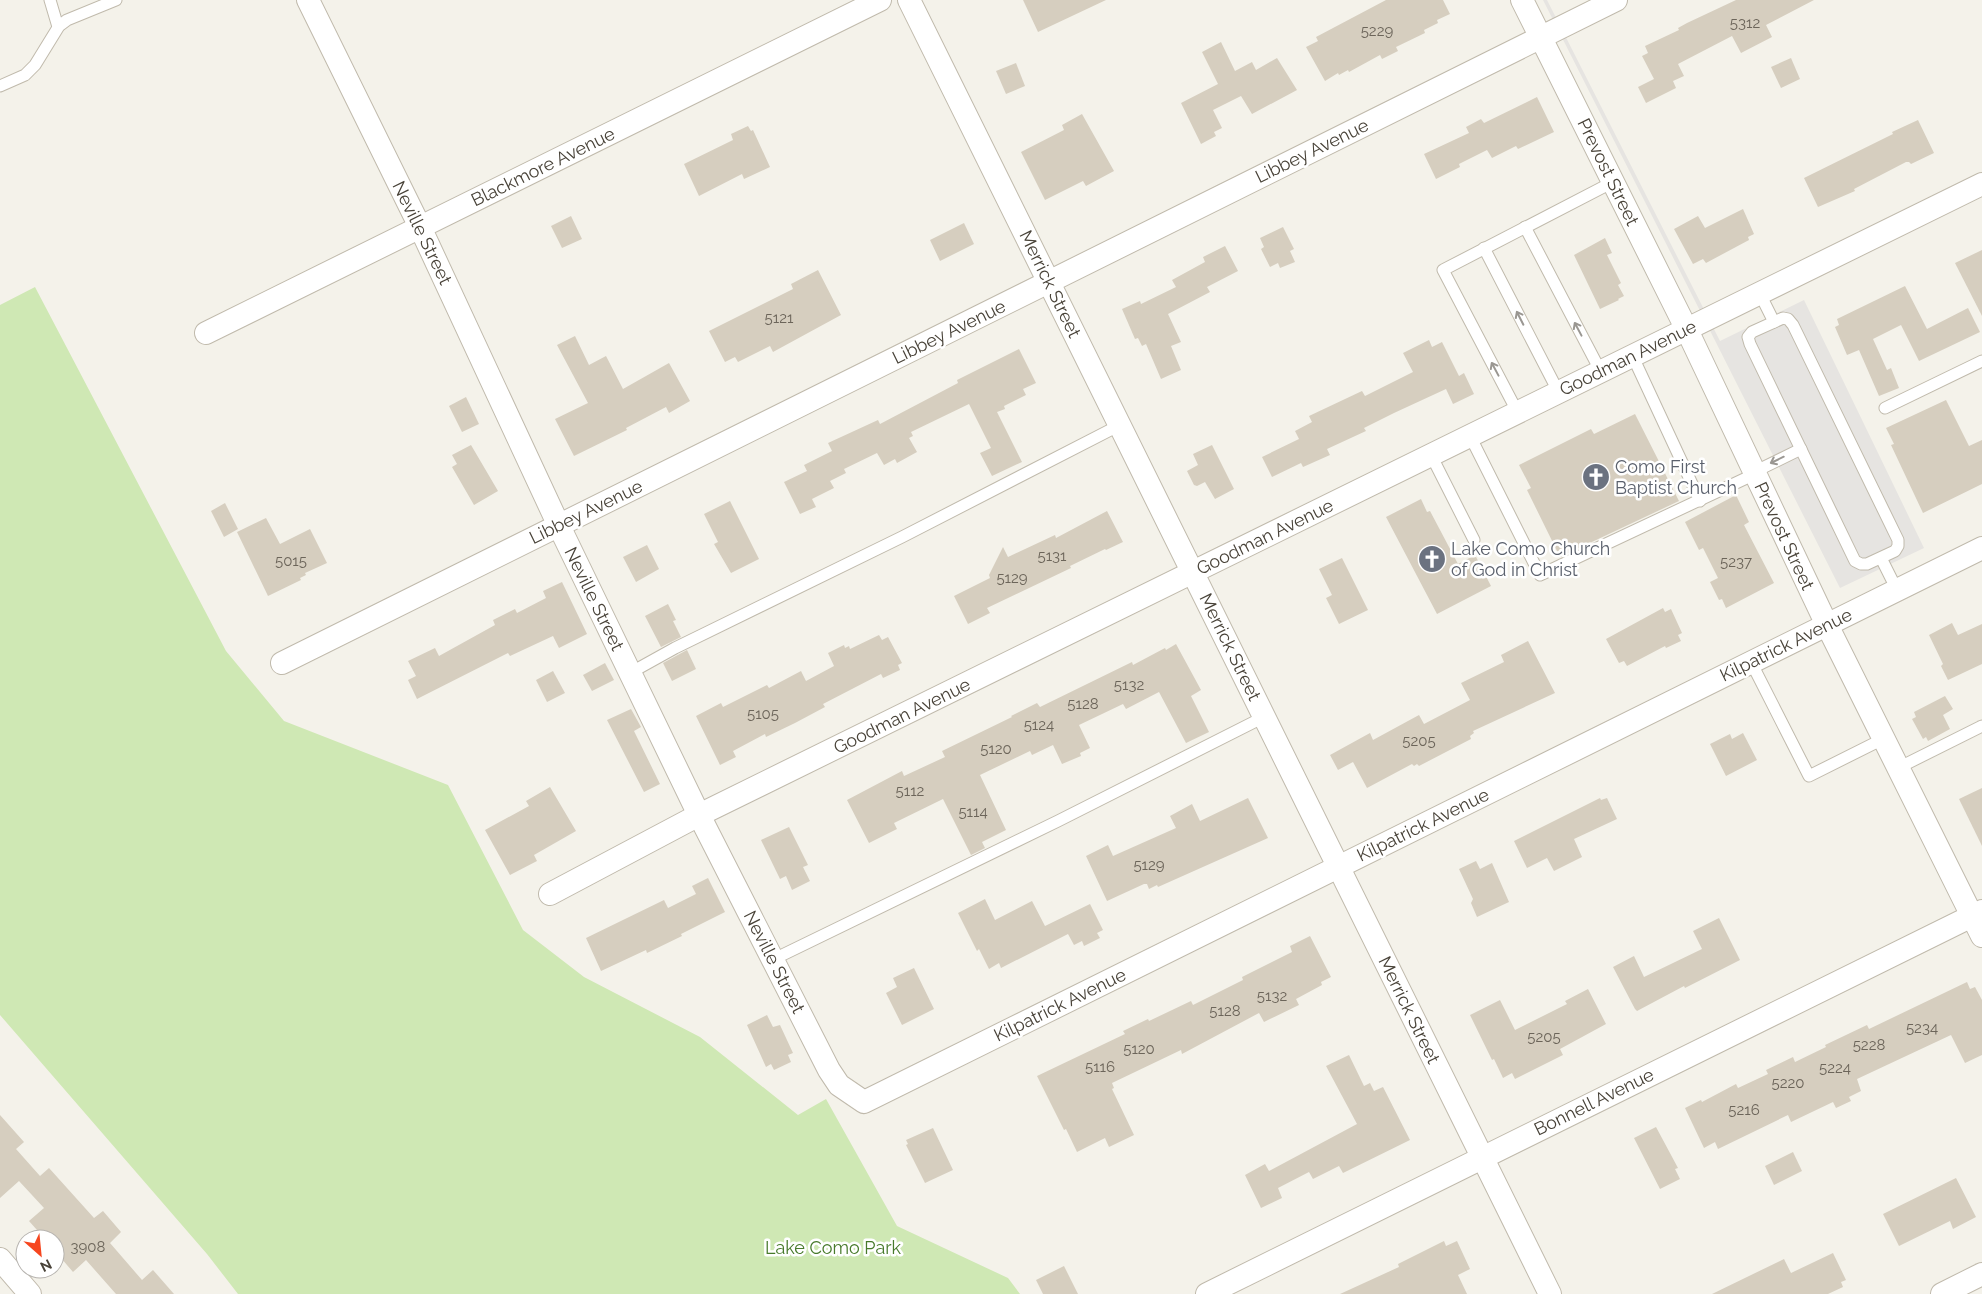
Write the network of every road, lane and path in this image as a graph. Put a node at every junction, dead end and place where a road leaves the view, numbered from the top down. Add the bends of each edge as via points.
1 (50, 0) edge
2 (116, 0) edge
3 (308, 0) edge
4 (880, 0) edge
5 (909, 0) edge
6 (1522, 0) edge
7 (1616, 0) edge
8 (58, 28) junction
9 (1541, 38) junction
10 (0, 86) edge
11 (1613, 182) junction
12 (1982, 184) edge
13 (420, 227) junction
14 (1525, 227) junction
15 (1484, 248) junction
16 (1049, 282) junction
17 (1760, 294) junction
18 (1774, 322) junction
19 (1686, 330) junction
20 (206, 334) dead end
21 (1633, 357) junction
22 (1982, 361) edge
23 (1601, 372) junction
24 (1559, 393) junction
25 (1885, 408) dead end
26 (1518, 413) junction
27 (1120, 425) junction
28 (1470, 436) junction
29 (1801, 449) junction
30 (1431, 455) junction
31 (1754, 473) junction
32 (1700, 501) junction
33 (559, 526) junction
34 (1474, 540) dead end
35 (1982, 548) edge
36 (1881, 558) junction
37 (1193, 572) junction
38 (1897, 590) junction
39 (1827, 625) junction
40 (1751, 662) junction
41 (282, 663) dead end
42 (630, 672) junction
43 (1264, 717) junction
44 (1982, 726) edge
45 (1883, 739) junction
46 (1898, 768) junction
47 (699, 815) junction
48 (1338, 867) junction
49 (550, 894) dead end
50 (1977, 913) edge
51 (1982, 936) edge
52 (772, 960) junction
53 (864, 1102) joint
54 (1483, 1158) junction
55 (0, 1259) edge
56 (1982, 1274) edge
57 (30, 1294) edge
58 (1207, 1294) edge
59 (1550, 1294) edge
60 (1942, 1294) edge

1 - 8 lane
2 - 8 lane via 67,20
3 - 13 street, Neville Street
4 - 13 street, Blackmore Avenue
5 - 16 street, Merrick Street
6 - 9 street, Prevost Street
7 - 9 street, Libbey Avenue
8 - 10 lane via 35,65 25,75
9 - 11 street, Prevost Street
9 - 16 street, Libbey Avenue
11 - 14 lane
11 - 19 street, Prevost Street
12 - 17 street, Goodman Avenue
13 - 20 street, Blackmore Avenue
13 - 33 street, Neville Street
14 - 15 lane
23 -> 14 lane
24 -> 15 lane
26 -> 15 lane via 1443,270
16 - 27 street, Merrick Street
16 - 33 street, Libbey Avenue
17 - 18 lane
17 - 19 street, Goodman Avenue
18 - 29 lane via 1748,337
18 - 36 lane via 1783,318 1792,325 1898,540 1895,551
19 - 21 street, Goodman Avenue
19 - 31 street, Prevost Street
21 - 23 street, Goodman Avenue
21 - 32 lane
22 - 25 lane
23 - 24 street, Goodman Avenue
24 - 26 street, Goodman Avenue
26 - 28 street, Goodman Avenue
27 - 37 street, Merrick Street
27 - 42 lane
28 - 30 street, Goodman Avenue
28 - 32 lane via 1540,576
29 -> 31 lane
29 - 36 lane via 1855,561 1867,564
30 - 34 lane
30 - 37 street, Goodman Avenue
31 - 32 lane
31 - 39 street, Prevost Street
33 - 41 street, Libbey Avenue
33 - 42 street, Neville Street
35 - 38 street, Kilpatrick Avenue
36 - 38 lane
37 - 43 street, Merrick Street
37 - 47 street, Goodman Avenue
38 - 39 street, Kilpatrick Avenue
39 - 40 street, Kilpatrick Avenue
39 - 45 street, Prevost Street
40 - 45 lane via 1809,776
40 - 48 street, Kilpatrick Avenue
42 - 47 street, Neville Street
43 - 48 street, Merrick Street
43 - 52 lane
44 - 46 lane
45 - 46 street, Prevost Street
46 - 50 street, Prevost Street
47 - 49 street, Goodman Avenue
47 - 52 street, Neville Street
48 - 53 street, Kilpatrick Avenue
48 - 54 street, Merrick Street
50 - 51 street, Prevost Street
50 - 54 street, Bonnell Avenue
52 - 53 street, Neville Street via 839,1086
54 - 58 street, Bonnell Avenue
54 - 59 street, Merrick Street
55 - 57 street
56 - 60 street

